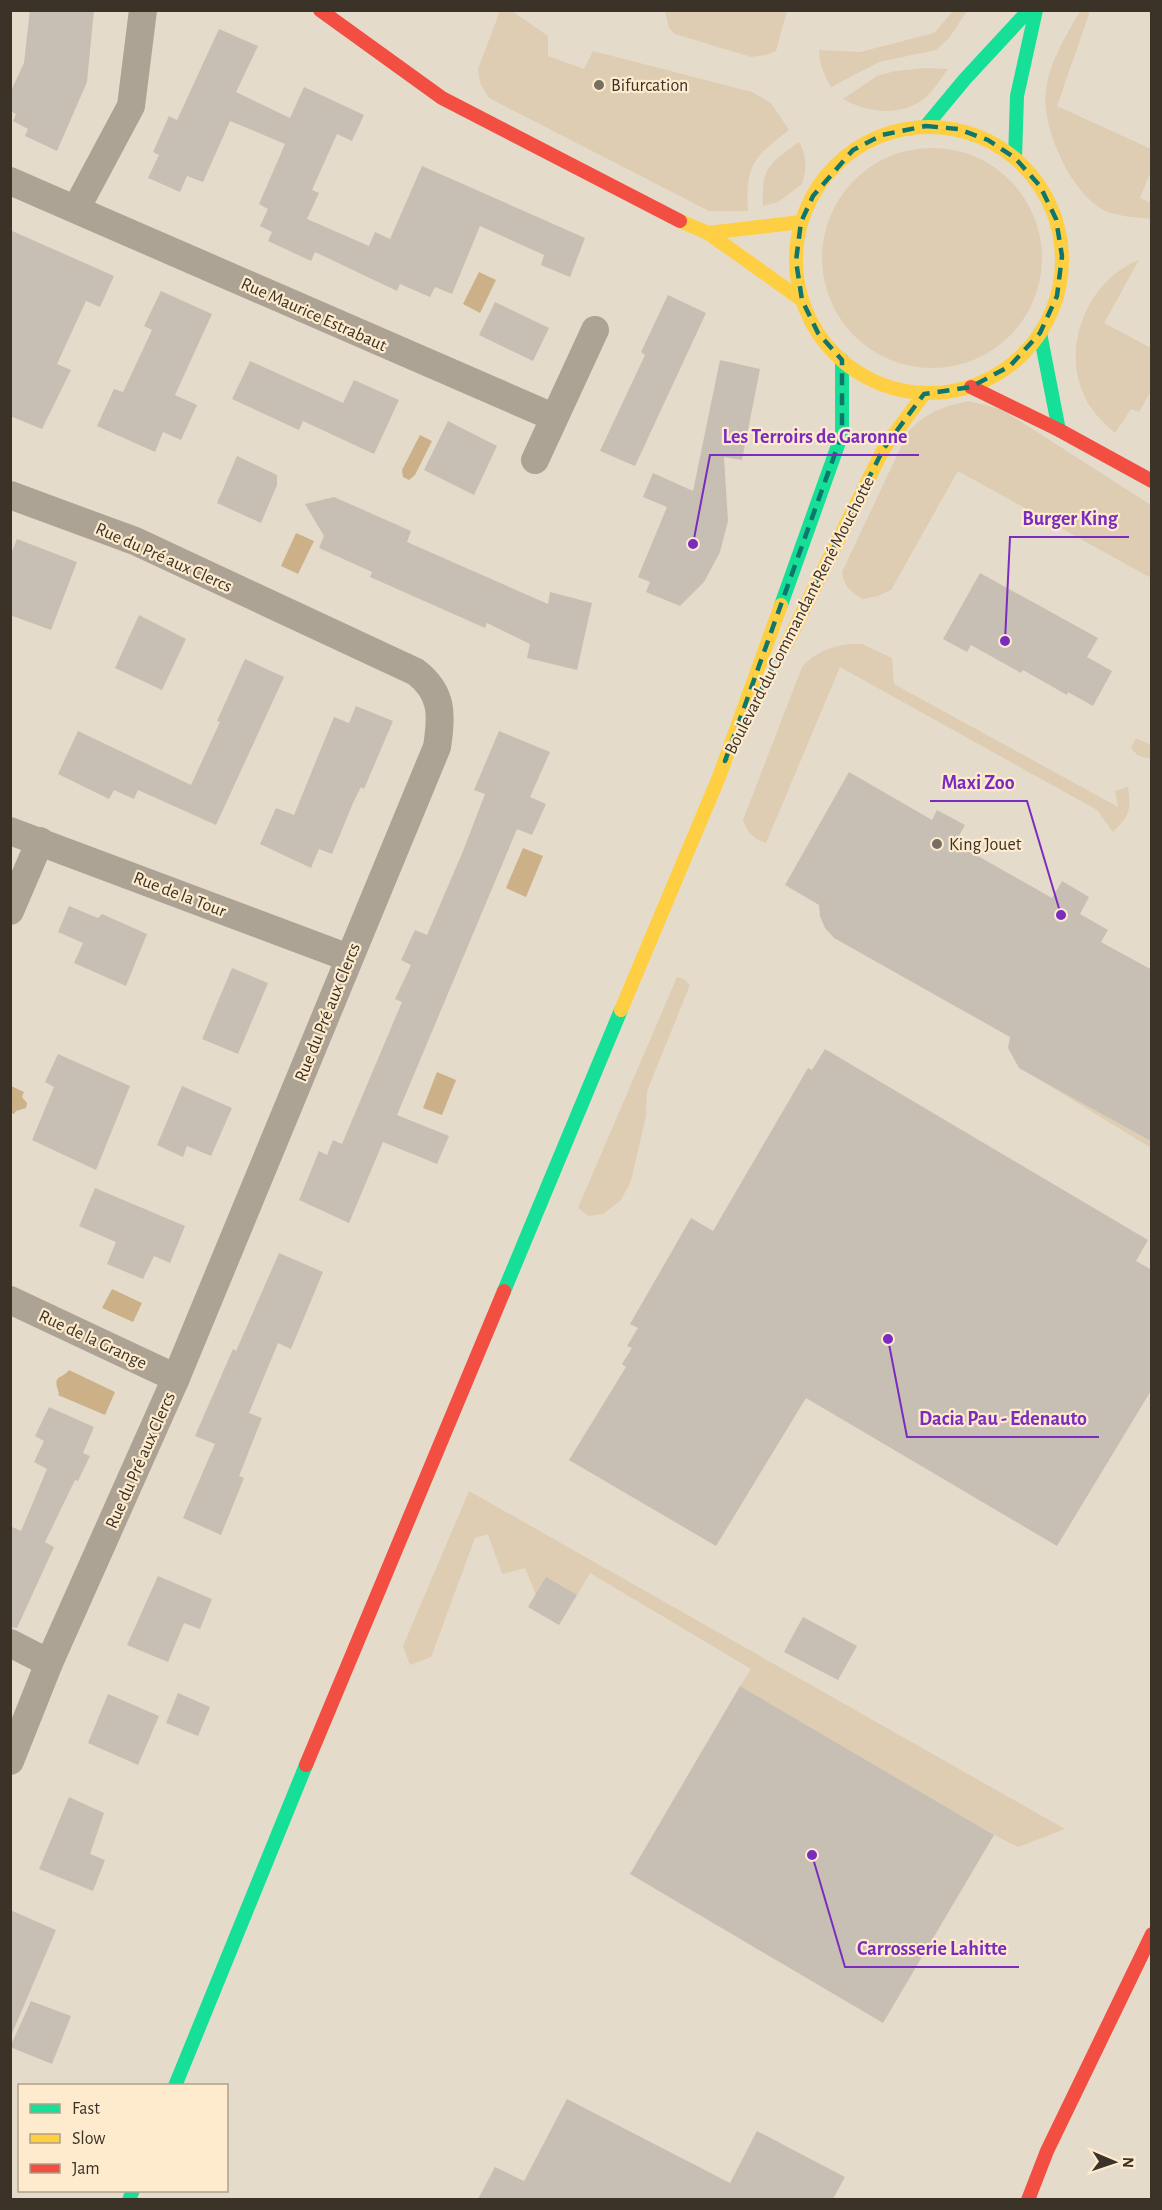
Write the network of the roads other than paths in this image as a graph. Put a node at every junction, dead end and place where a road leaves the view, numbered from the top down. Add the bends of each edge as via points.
1 (143, 10) edge
2 (320, 10) edge
3 (1029, 10) edge
4 (1036, 10) edge
5 (926, 126) junction
6 (1016, 158) junction
7 (10, 181) edge
8 (76, 209) junction
9 (801, 222) junction
10 (708, 233) junction
11 (802, 300) junction
12 (595, 330) dead end
13 (1040, 333) junction
14 (842, 360) junction
15 (971, 387) junction
16 (924, 394) junction
17 (554, 417) junction
18 (1059, 430) junction
19 (535, 460) dead end
20 (1152, 481) edge
21 (10, 495) edge
22 (780, 656) dead end
23 (770, 677) dead end
24 (725, 761) junction
25 (10, 831) edge
26 (40, 841) junction
27 (10, 911) edge
28 (349, 958) junction
29 (10, 1300) edge
30 (176, 1378) junction
31 (10, 1643) edge
32 (49, 1663) junction
33 (10, 1761) edge
34 (1152, 1934) edge
35 (175, 2084) edge
36 (1028, 2199) edge

1 - 8 street via 131,106
2 - 10 main road via 442,98
3 - 5 main road
4 - 6 main road via 1017,96
5 - 6 main road via 958,129 988,140
5 - 9 main road via 882,135 853,150 829,172
6 - 13 main road via 1040,186 1056,219 1062,256 1057,296
7 - 8 street, Rue Maurice Estrabaut
8 - 17 street, Rue Maurice Estrabaut
9 - 10 main road
9 - 11 main road via 796,261
10 - 11 main road
11 - 14 main road via 818,333
12 - 17 street
13 - 15 main road via 1010,366
13 - 18 main road
14 - 16 main road via 880,384
14 - 24 main road, Boulevard du Commandant René Mouchotte via 842,434
15 - 16 main road
15 - 18 main road
16 - 22 main road, Boulevard du Commandant René Mouchotte via 884,448
17 - 19 street
18 - 20 main road
21 - 28 street, Rue du Pré aux Clercs via 135,541 416,672 427,681 439,706 437,747
23 - 24 main road, Boulevard du Commandant René Mouchotte
24 - 35 main road
25 - 26 street, Rue de la Tour
26 - 27 street
26 - 28 street, Rue de la Tour
28 - 30 street, Rue du Pré aux Clercs
29 - 30 street, Rue de la Grange
30 - 32 street, Rue du Pré aux Clercs
31 - 32 street
32 - 33 street, Rue du Pré aux Clercs
34 - 36 main road via 1047,2151

